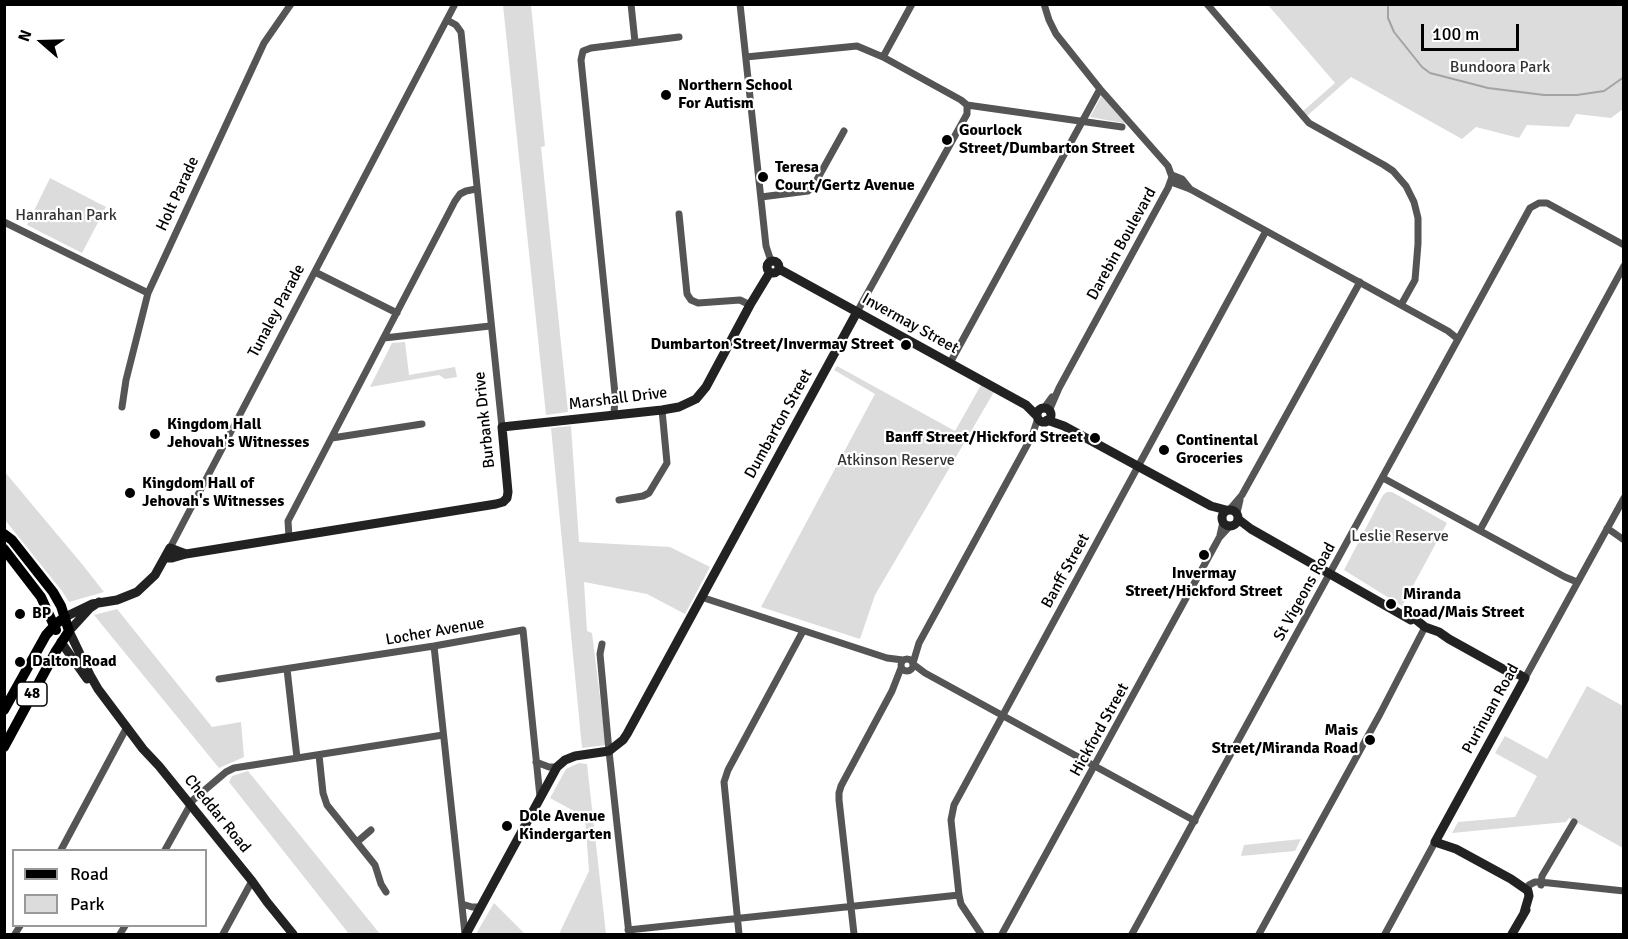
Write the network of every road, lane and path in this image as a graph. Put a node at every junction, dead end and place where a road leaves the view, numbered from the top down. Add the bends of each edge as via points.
1 (291, 4) edge
2 (455, 4) edge
3 (631, 4) edge
4 (740, 4) edge
5 (912, 4) edge
6 (1044, 4) edge
7 (1207, 4) edge
8 (447, 20) junction
9 (679, 37) dead end
10 (635, 42) junction
11 (746, 57) junction
12 (883, 57) junction
13 (1100, 89) junction
14 (967, 105) junction
15 (1083, 121) junction
16 (1122, 127) dead end
17 (844, 131) dead end
18 (1171, 179) junction
19 (476, 189) junction
20 (761, 197) junction
21 (679, 214) dead end
22 (5, 222) edge
23 (1266, 231) junction
24 (1623, 245) edge
25 (771, 261) joint
26 (1623, 266) edge
27 (774, 270) junction
28 (315, 272) junction
29 (1360, 282) junction
30 (148, 294) junction
31 (750, 305) junction
32 (1401, 305) junction
33 (857, 312) junction
34 (397, 313) junction
35 (490, 326) junction
36 (1459, 337) junction
37 (384, 338) junction
38 (950, 363) junction
39 (122, 407) dead end
40 (662, 411) junction
41 (617, 415) junction
42 (1044, 415) junction
43 (422, 424) dead end
44 (502, 427) junction
45 (332, 438) junction
46 (1138, 466) junction
47 (1383, 478) junction
48 (1623, 498) edge
49 (619, 500) dead end
50 (1230, 518) junction
51 (1606, 530) junction
52 (1480, 531) junction
53 (4, 534) edge
54 (289, 537) junction
55 (1621, 539) edge
56 (170, 548) junction
57 (4, 549) edge
58 (186, 554) junction
59 (165, 558) junction
60 (1330, 573) junction
61 (1576, 584) junction
62 (701, 597) junction
63 (99, 602) junction
64 (65, 617) junction
65 (54, 626) junction
66 (1424, 630) junction
67 (69, 631) junction
68 (803, 631) junction
69 (61, 642) junction
70 (602, 644) dead end
71 (434, 646) junction
72 (907, 665) junction
73 (287, 669) junction
74 (219, 679) dead end
75 (1524, 680) junction
76 (98, 689) junction
77 (4, 710) edge
78 (1002, 715) junction
79 (127, 727) junction
80 (443, 735) junction
81 (6, 740) edge
82 (609, 752) junction
83 (319, 755) junction
84 (297, 759) junction
85 (536, 762) junction
86 (557, 767) junction
87 (1095, 767) junction
88 (540, 797) junction
89 (190, 804) junction
90 (1195, 821) junction
91 (1574, 822) dead end
92 (371, 830) dead end
93 (1437, 838) junction
94 (357, 842) junction
95 (62, 849) edge
96 (166, 849) edge
97 (252, 881) junction
98 (1538, 886) junction
99 (1623, 891) edge
100 (386, 892) dead end
101 (959, 895) junction
102 (462, 904) junction
103 (851, 906) junction
104 (481, 907) junction
105 (737, 918) junction
106 (629, 932) edge
107 (223, 934) edge
108 (293, 934) edge
109 (300, 934) edge
110 (466, 934) edge
111 (739, 934) edge
112 (854, 934) edge
113 (981, 934) edge
114 (1002, 934) edge
115 (1132, 934) edge
116 (1259, 934) edge
117 (1384, 934) edge
118 (1512, 934) edge

1 - 30 street, Holt Parade via 264,43
2 - 8 street, Tunaley Parade
3 - 10 street
4 - 11 street
5 - 12 street
6 - 13 street, Darebin Boulevard via 1056,34
7 - 32 street via 1309,123 1384,165 1406,186 1418,218 1417,268
8 - 19 street, Burbank Drive via 456,24 460,32
8 - 28 street, Tunaley Parade
9 - 10 street
10 - 41 street via 591,48 584,51 581,60
11 - 12 street via 857,46
11 - 20 street
12 - 14 street
13 - 15 street
13 - 18 street, Darebin Boulevard via 1168,166
14 - 15 street
14 - 33 street, Dumbarton Street via 967,114
15 - 16 street
15 - 38 street
17 - 20 street via 808,191
18 - 23 street via 1182,179 1190,189
18 - 42 street, Darebin Boulevard
19 - 34 street via 460,194
19 - 35 street, Burbank Drive
20 - 25 street
21 - 31 street via 687,294 698,303 740,300
22 - 30 street
23 - 29 street
23 - 46 street, Banff Street
24 - 36 street, St Vigeons Road via 1547,203 1530,208
25 - 27 street via 767,266
26 - 52 street
27 - 31 street, Marshall Drive
27 - 33 street, Invermay Street
28 - 34 street
28 - 56 street, Tunaley Parade
29 - 32 street
29 - 50 street, Hickford Street
30 - 39 street, Holt Parade
31 - 40 street, Marshall Drive via 706,387 696,399
32 - 36 street
33 - 38 street, Invermay Street
33 - 62 street, Dumbarton Street
34 - 37 street
35 - 37 street
35 - 44 street, Burbank Drive
36 - 47 street, St Vigeons Road
37 - 45 street
38 - 42 street, Invermay Street
40 - 41 street, Marshall Drive
40 - 49 street via 667,463 650,493
41 - 44 street, Marshall Drive
42 - 46 street, Invermay Street
42 - 72 street, Darebin Boulevard
43 - 45 street
44 - 54 street, Burbank Drive via 508,492 503,502
45 - 54 street via 288,521
46 - 50 street, Invermay Street
46 - 78 street, Banff Street
47 - 52 street
47 - 60 street, St Vigeons Road
48 - 51 street, Purinuan Road
50 - 60 street, Invermay Street
50 - 87 street, Hickford Street
51 - 55 street
51 - 61 street, Purinuan Road
52 - 61 street
53 - 64 main road via 50,587
54 - 58 street, Burbank Drive
56 - 58 street, Burbank Drive
56 - 59 street, Tunaley Parade
57 - 65 main road via 41,597
58 - 59 street, Burbank Drive
59 - 63 street, Tunaley Parade via 137,592
60 - 66 street, Invermay Street via 1407,616
60 - 90 street, St Vigeons Road
61 - 75 street, Purinuan Road
62 - 68 street
62 - 82 street, Dumbarton Street via 627,734
63 - 64 street, Tunaley Parade
63 - 67 street
64 - 65 main road
64 - 67 main road
65 - 69 main road
65 - 77 main road, 48
66 - 75 street via 1449,639
66 - 116 street
67 - 69 main road, 48
67 - 76 street, Cheddar Road
68 - 72 street
68 - 105 street via 724,782
69 - 76 street, Cheddar Road
69 - 81 main road, 48
70 - 82 street
71 - 73 street, Locher Avenue
71 - 80 street
71 - 85 street, Locher Avenue via 523,630
72 - 78 street
72 - 103 street, Darebin Boulevard via 839,793
73 - 74 street, Locher Avenue
73 - 84 street
75 - 93 street, Purinuan Road
76 - 79 street, Cheddar Road
78 - 87 street
78 - 101 street, Banff Street via 954,805 951,820
79 - 89 street, Cheddar Road via 147,746
79 - 95 street
80 - 83 street
80 - 102 street
82 - 86 street via 575,756
82 - 106 street
83 - 84 street
83 - 94 street via 327,805
84 - 89 street via 234,768
85 - 86 street
85 - 88 street, Locher Avenue
86 - 88 street
87 - 90 street
87 - 114 street, Hickford Street
88 - 104 street
89 - 96 street
89 - 97 street, Cheddar Road
90 - 115 street, St Vigeons Road
91 - 98 street
92 - 94 street
93 - 98 street via 1511,879
93 - 117 street, Purinuan Road
94 - 100 street via 375,865
97 - 107 street
97 - 108 street, Cheddar Road
97 - 109 street, Cheddar Road
98 - 99 street
98 - 118 street
101 - 103 street
101 - 113 street, Banff Street
102 - 104 street
102 - 110 street
103 - 105 street
103 - 112 street, Darebin Boulevard
104 - 110 street
105 - 106 street
105 - 111 street

